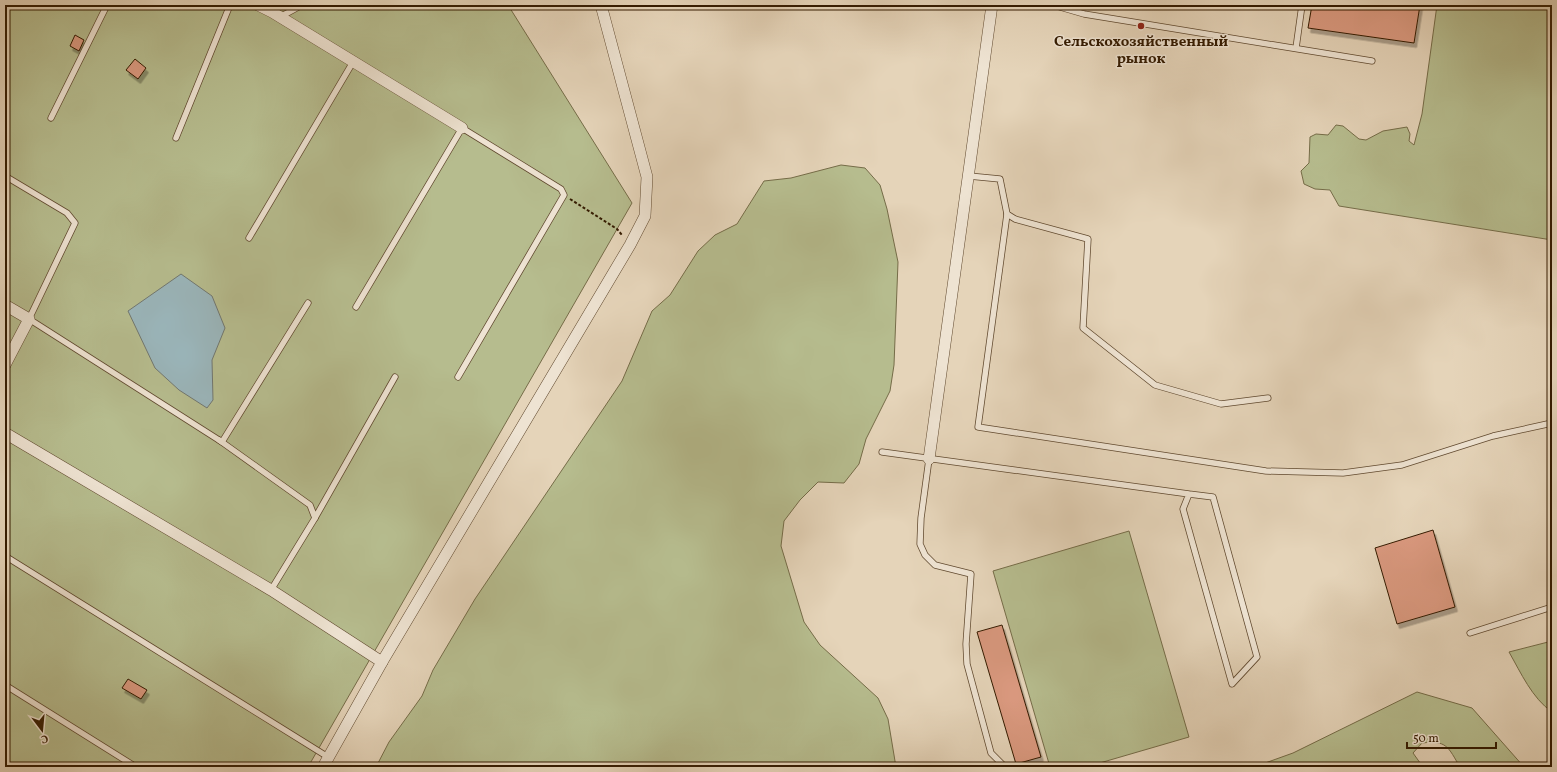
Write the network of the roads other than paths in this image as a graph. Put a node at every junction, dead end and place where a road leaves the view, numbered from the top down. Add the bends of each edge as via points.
1 (107, 5) edge
2 (230, 5) edge
3 (258, 5) edge
4 (302, 5) edge
5 (601, 5) edge
6 (992, 5) edge
7 (1053, 5) edge
8 (1302, 5) edge
9 (280, 17) junction
10 (1296, 48) junction
11 (1372, 61) dead end
12 (353, 62) junction
13 (51, 118) dead end
14 (462, 128) junction
15 (176, 138) dead end
16 (5, 176) edge
17 (969, 176) junction
18 (1007, 214) junction
19 (249, 238) dead end
20 (308, 303) dead end
21 (5, 305) edge
22 (356, 308) dead end
23 (29, 320) junction
24 (5, 365) edge
25 (395, 377) dead end
26 (458, 377) dead end
27 (1268, 398) dead end
28 (1552, 423) edge
29 (5, 433) edge
30 (217, 438) junction
31 (882, 452) dead end
32 (929, 459) junction
33 (1189, 494) junction
34 (315, 518) junction
35 (5, 556) edge
36 (271, 590) junction
37 (1552, 607) edge
38 (1470, 633) dead end
39 (382, 662) junction
40 (5, 686) edge
41 (325, 762) edge
42 (136, 767) edge
43 (1005, 767) edge

1 - 13 lane
2 - 15 lane
3 - 9 street
4 - 9 lane
5 - 39 street via 647,177 645,216
6 - 17 street
7 - 10 lane via 1084,14
8 - 10 lane
9 - 12 street
10 - 11 lane
12 - 14 street
12 - 19 lane
14 - 22 lane
14 - 26 lane via 561,189 564,195
16 - 23 lane via 67,214 75,223
17 - 18 lane via 1000,179
17 - 32 street
18 - 27 lane via 1015,219 1088,238 1083,328 1155,385 1221,404
18 - 28 lane via 978,427 1266,471 1343,474 1402,465 1493,436
20 - 30 lane via 222,442
21 - 23 street
23 - 24 street
23 - 30 lane
25 - 34 lane
29 - 36 street
30 - 34 lane via 310,505
31 - 32 lane
32 - 33 lane
32 - 43 lane via 920,544 925,555 935,565 971,574 967,664 991,753
33 - 33 lane via 1183,509 1232,684 1257,658 1213,497
34 - 36 lane
35 - 41 lane
36 - 39 street
37 - 38 lane
39 - 41 street
40 - 42 lane

